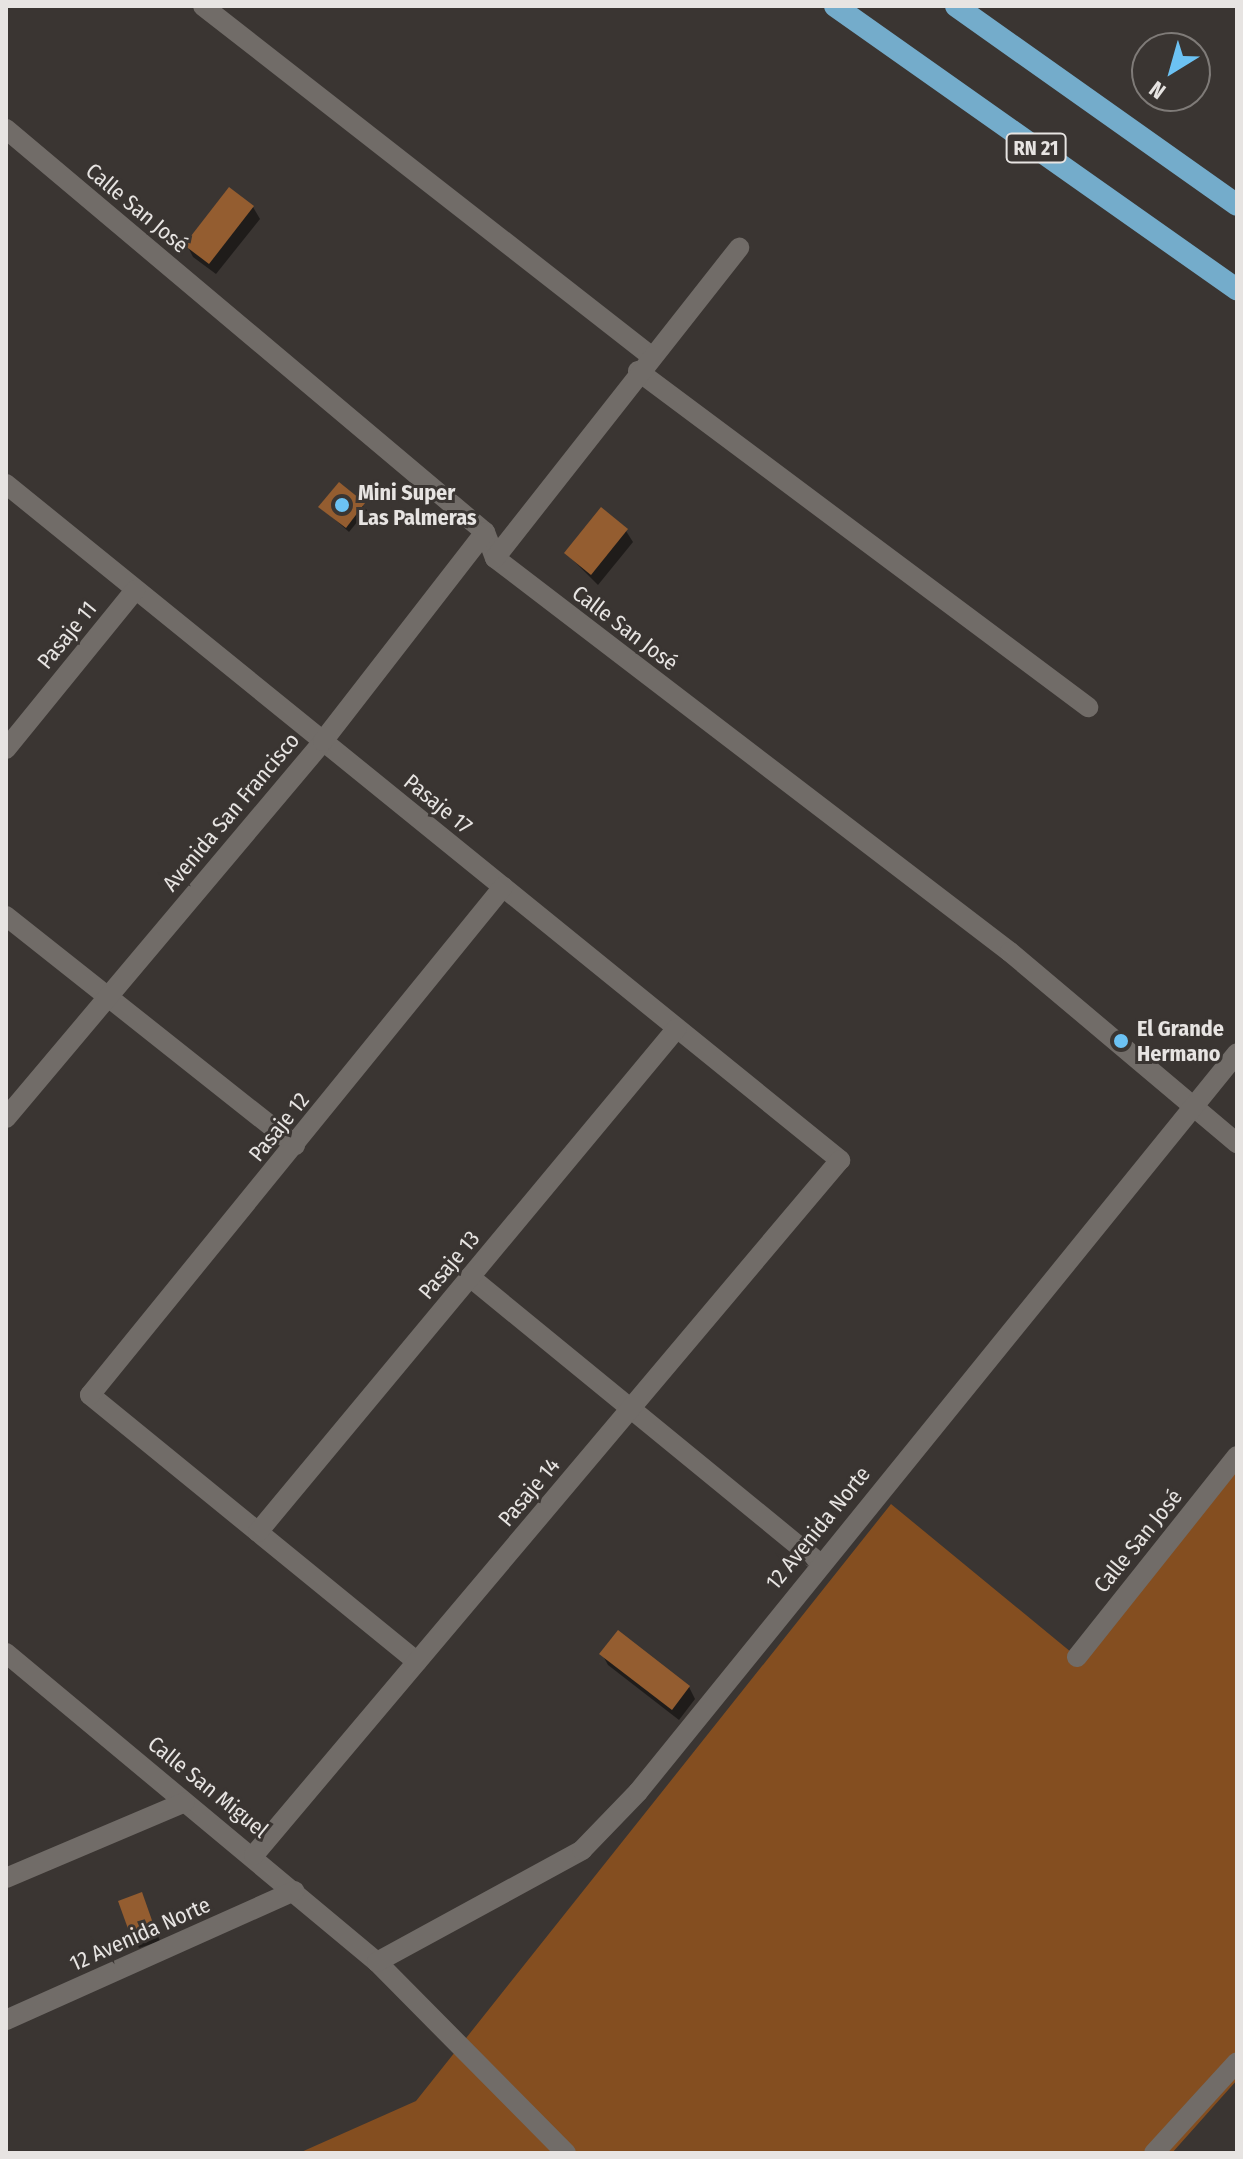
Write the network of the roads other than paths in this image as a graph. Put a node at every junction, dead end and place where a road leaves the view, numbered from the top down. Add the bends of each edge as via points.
1 (203, 6) edge
2 (835, 6) edge
3 (956, 6) edge
4 (6, 129) edge
5 (1237, 205) edge
6 (739, 248) dead end
7 (1237, 290) edge
8 (644, 364) junction
9 (6, 484) edge
10 (485, 532) junction
11 (495, 558) junction
12 (135, 590) junction
13 (1088, 707) dead end
14 (323, 741) junction
15 (6, 749) edge
16 (503, 887) junction
17 (6, 916) edge
18 (108, 993) junction
19 (677, 1028) junction
20 (1237, 1053) edge
21 (1194, 1107) junction
22 (6, 1118) edge
23 (1237, 1143) edge
24 (295, 1145) junction
25 (840, 1160) joint
26 (470, 1277) junction
27 (630, 1409) junction
28 (1237, 1456) edge
29 (258, 1532) junction
30 (819, 1563) junction
31 (6, 1653) edge
32 (1077, 1657) dead end
33 (417, 1662) junction
34 (185, 1802) junction
35 (254, 1855) junction
36 (6, 1878) edge
37 (294, 1891) junction
38 (377, 1962) junction
39 (6, 2020) edge
40 (1237, 2062) edge
41 (566, 2153) edge
42 (1154, 2153) edge

1 - 8 street
2 - 7 highway, RN 21
3 - 5 highway
4 - 10 street, Calle San José
6 - 8 street
8 - 11 street
8 - 13 street
9 - 12 street, Pasaje 17
10 - 11 street, Calle San José
10 - 14 street, Avenida San Francisco
11 - 21 street, Calle San José via 1010,952
12 - 14 street, Pasaje 17
12 - 15 street, Pasaje 11
14 - 16 street, Pasaje 17
14 - 18 street, Avenida San Francisco
16 - 19 street, Pasaje 17
16 - 24 street, Pasaje 12
17 - 18 street
18 - 22 street, Avenida San Francisco
18 - 24 street
19 - 25 street, Pasaje 17
19 - 26 street, Pasaje 13
20 - 21 street, 12 Avenida Norte
21 - 23 street, Calle San José
21 - 30 street, 12 Avenida Norte
24 - 29 street, Pasaje 12 via 90,1395
25 - 27 street, Pasaje 14
26 - 27 street
26 - 29 street, Pasaje 13
27 - 30 street
27 - 33 street, Pasaje 14
28 - 32 street, Calle San José
29 - 33 street
30 - 38 street, 12 Avenida Norte via 638,1792 582,1850
31 - 34 street, Calle San Miguel
33 - 35 street, Pasaje 14
34 - 35 street, Calle San Miguel
34 - 36 street
35 - 37 street, Calle San Miguel
37 - 38 street, Calle San Miguel
37 - 39 street, 12 Avenida Norte
38 - 41 street, Calle San Miguel
40 - 42 street

